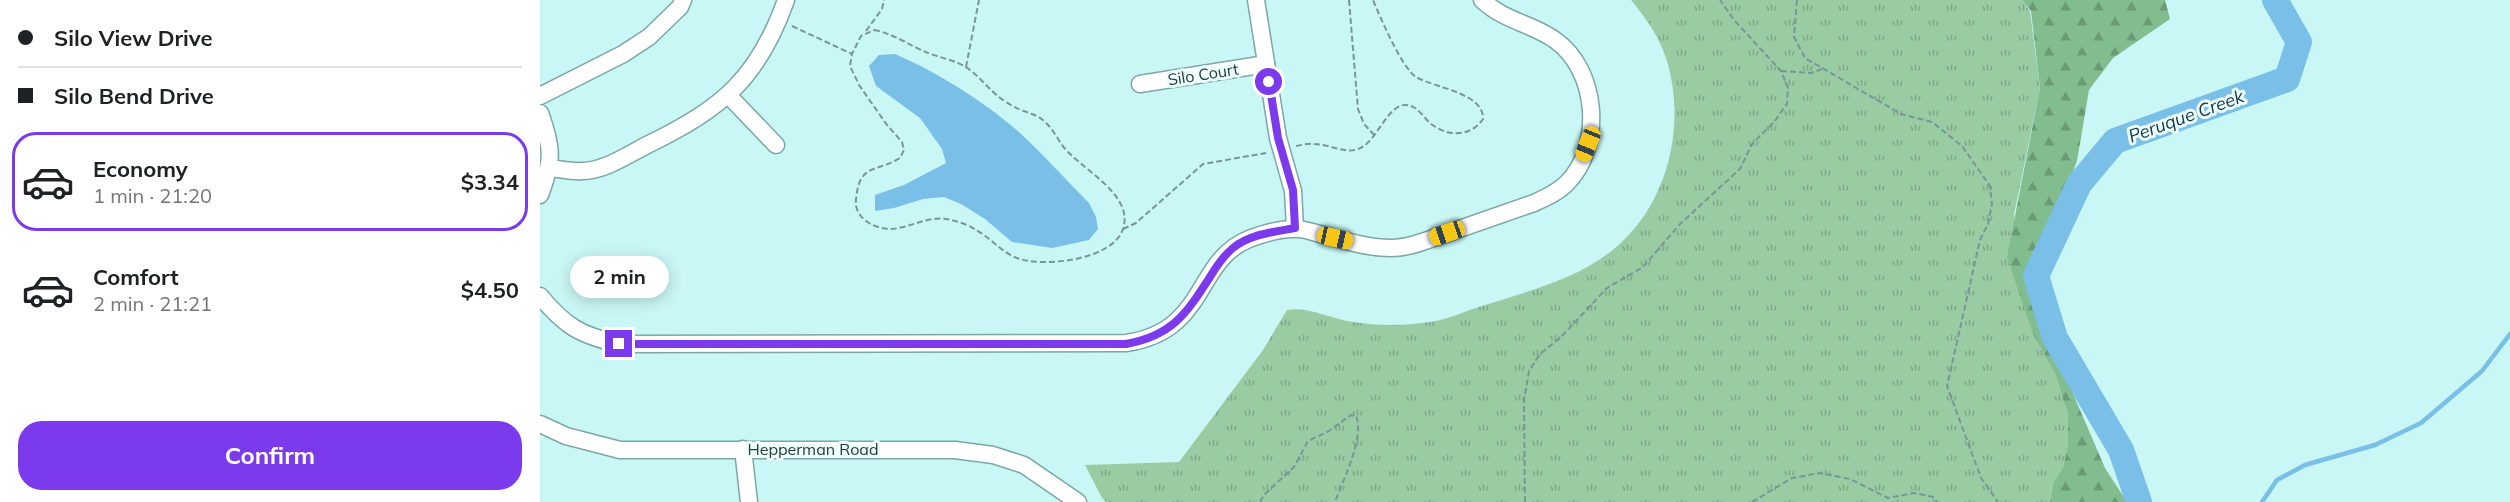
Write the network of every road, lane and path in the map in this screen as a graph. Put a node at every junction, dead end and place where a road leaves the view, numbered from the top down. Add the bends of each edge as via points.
1 (683, 0) edge
2 (786, 0) edge
3 (884, 0) edge
4 (980, 0) edge
5 (1256, 0) edge
6 (1349, 0) edge
7 (1373, 0) edge
8 (1482, 0) edge
9 (1720, 0) edge
10 (1797, 0) edge
11 (790, 25) dead end
12 (865, 32) junction
13 (852, 54) junction
14 (1266, 63) junction
15 (966, 67) junction
16 (1823, 69) junction
17 (1781, 71) junction
18 (1140, 84) dead end
19 (728, 95) junction
20 (540, 96) edge
21 (540, 113) edge
22 (1375, 136) junction
23 (776, 145) dead end
24 (1290, 147) dead end
25 (1272, 151) dead end
26 (550, 168) junction
27 (540, 195) edge
28 (1295, 228) junction
29 (1123, 229) junction
30 (540, 296) edge
31 (540, 424) edge
32 (742, 449) junction
33 (749, 502) edge
34 (1078, 502) edge
35 (1260, 502) edge
36 (1335, 502) edge
37 (1525, 502) edge
38 (1752, 502) edge
39 (1937, 502) edge
40 (1998, 502) edge

1 - 20 street via 649,37
2 - 19 street via 760,56
3 - 12 path
4 - 15 path
5 - 14 street
6 - 22 path via 1358,109
7 - 22 path via 1409,71 1473,100 1483,115 1476,128 1452,133 1435,127 1417,108 1399,105 1392,109
8 - 28 street via 1507,18 1554,40 1581,72 1591,107 1591,126 1579,166 1566,183 1534,203 1394,248
9 - 17 path
10 - 16 path via 1794,37 1806,58
11 - 13 path
12 - 13 path
12 - 15 path via 879,30
13 - 29 path via 850,66 855,79 904,146 900,158 866,171 860,178 855,210 871,224 888,229 945,219 977,230 1019,259 1044,262 1075,259 1104,249 1113,244
14 - 18 street, Silo Court
14 - 28 street via 1278,138 1293,190
15 - 29 path via 1005,101 1047,122 1068,154 1090,170 1120,203 1125,220
16 - 17 path via 1811,73
16 - 40 path via 1901,114 1932,122 1962,146 1990,186 1988,224 1980,240 1947,386 1981,478
17 - 37 path via 1788,88 1787,105 1752,144 1740,169 1680,224 1642,267 1607,288 1540,354 1529,371 1524,400
19 - 23 street
19 - 26 street via 692,123 609,164 583,171
21 - 26 street via 549,137
22 - 24 path via 1356,150 1316,144
25 - 29 path via 1203,164 1136,223
26 - 27 street
28 - 30 street via 1247,239 1233,248 1175,324 1159,335 1126,344 619,344 591,338 565,324
31 - 32 street, Hepperman Road via 566,436 620,450
32 - 33 street
32 - 34 street, Hepperman Road via 955,450 993,455 1024,465
35 - 36 path via 1294,467 1308,441 1351,415 1356,416 1359,436
38 - 39 path via 1792,477 1820,473 1850,479 1888,498 1914,493 1933,497

